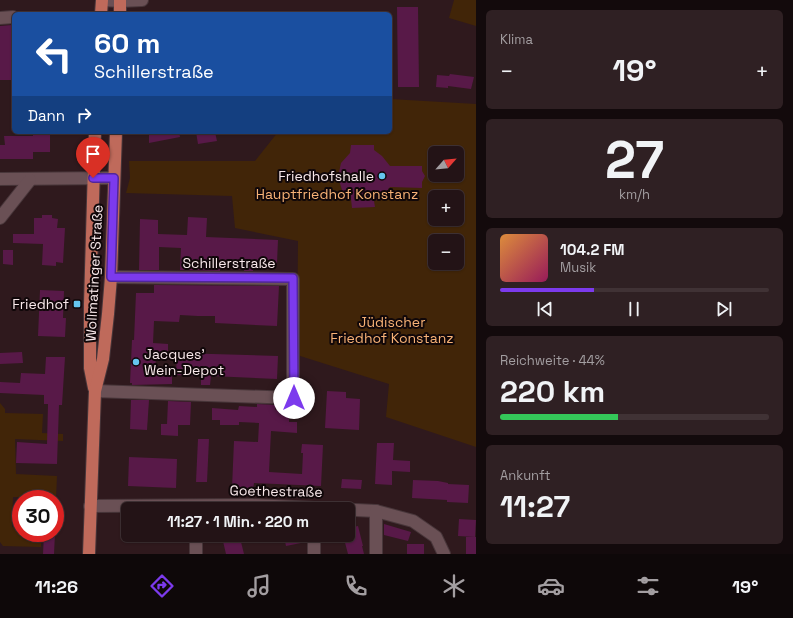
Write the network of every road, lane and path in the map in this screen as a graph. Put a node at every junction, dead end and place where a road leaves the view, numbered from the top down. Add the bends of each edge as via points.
1 (102, 0) edge
2 (142, 0) edge
3 (120, 1) edge
4 (101, 12) edge
5 (120, 12) edge
6 (12, 17) edge
7 (0, 18) edge
8 (95, 134) edge
9 (116, 134) edge
10 (93, 178) junction
11 (114, 178) junction
12 (0, 179) edge
13 (30, 180) junction
14 (0, 218) edge
15 (111, 277) junction
16 (95, 391) junction
17 (90, 506) junction
18 (121, 506) edge
19 (355, 510) edge
20 (376, 511) junction
21 (196, 542) edge
22 (314, 542) edge
23 (89, 554) edge
24 (196, 554) edge
25 (314, 554) edge
26 (376, 554) edge
27 (444, 554) edge

1 - 3 street
1 - 4 main road
2 - 3 street
3 - 5 main road
6 - 7 street
8 - 10 main road, Wollmatinger Straße
9 - 11 main road, Wollmatinger Straße
10 - 11 street
10 - 13 street
10 - 16 main road, Wollmatinger Straße via 90,368
11 - 15 main road, Wollmatinger Straße
12 - 13 street
13 - 14 street
15 - 16 main road, Wollmatinger Straße via 103,359
15 - 16 street, Schillerstraße via 293,278 294,398
16 - 17 main road, Wollmatinger Straße
17 - 18 street, Goethestraße
17 - 23 main road, Wollmatinger Straße
19 - 20 street, Goethestraße
20 - 26 street
20 - 27 street, Goethestraße via 413,520 436,537
21 - 24 street
22 - 25 street

